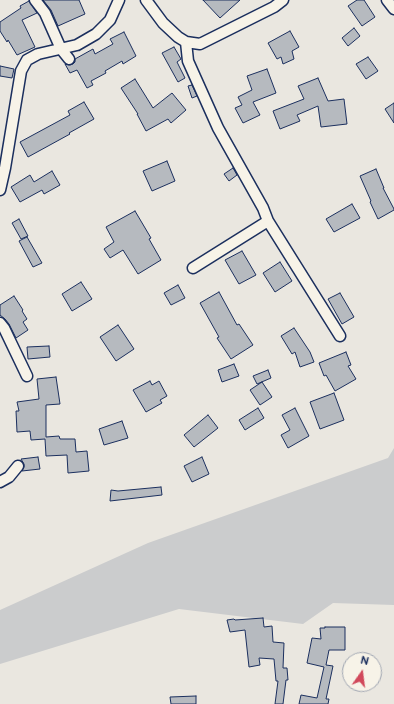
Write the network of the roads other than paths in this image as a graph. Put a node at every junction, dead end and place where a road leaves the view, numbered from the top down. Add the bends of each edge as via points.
1 (35, 0) edge
2 (119, 0) edge
3 (146, 0) edge
4 (283, 0) edge
5 (387, 0) edge
6 (394, 9) edge
7 (186, 42) junction
8 (61, 49) junction
9 (69, 59) dead end
10 (0, 190) edge
11 (268, 221) junction
12 (193, 268) dead end
13 (0, 323) edge
14 (340, 336) dead end
15 (27, 376) dead end
16 (18, 466) dead end
17 (0, 482) edge

1 - 8 street via 45,13
2 - 8 street via 110,20 96,34 77,45
3 - 7 street via 163,23
4 - 7 street via 200,44
5 - 6 street
7 - 11 street via 188,61 218,128
8 - 9 street
8 - 10 street via 38,54 27,60 21,71
11 - 12 street
11 - 14 street
13 - 15 street
16 - 17 street via 9,477

